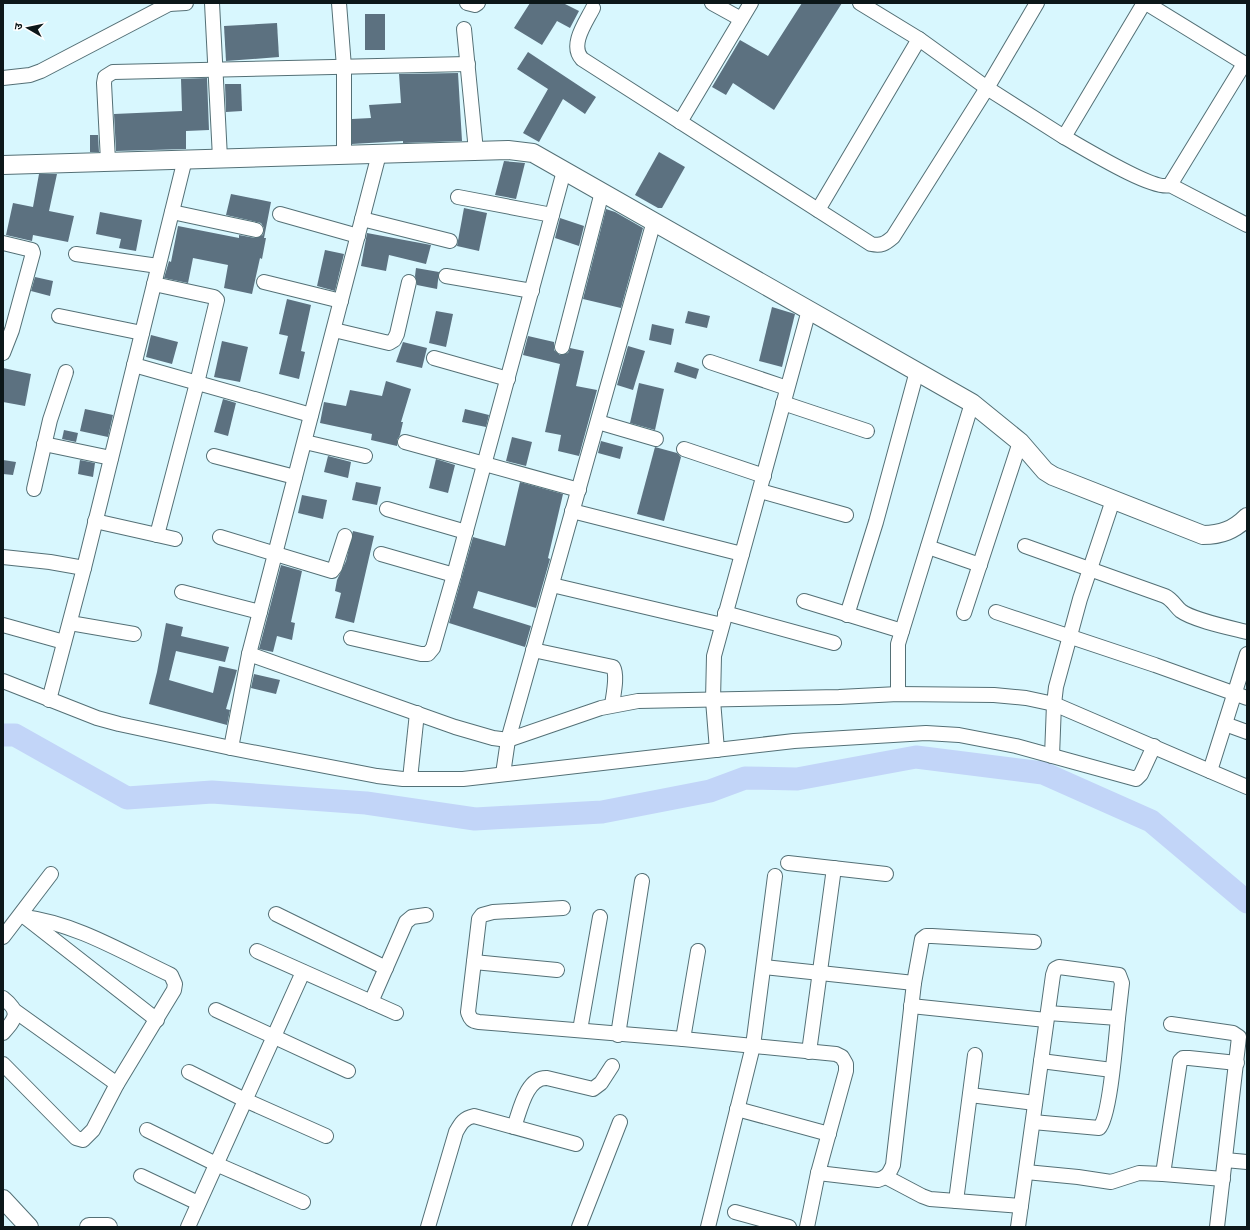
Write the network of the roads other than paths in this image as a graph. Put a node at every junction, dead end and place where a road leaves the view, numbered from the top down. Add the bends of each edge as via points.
1 (186, 3) edge
2 (212, 3) edge
3 (339, 3) edge
4 (467, 3) edge
5 (478, 3) edge
6 (712, 3) edge
7 (751, 3) edge
8 (860, 3) edge
9 (1037, 3) edge
10 (1145, 3) edge
11 (170, 4) edge
12 (591, 5) edge
13 (741, 19) junction
14 (464, 29) dead end
15 (919, 39) junction
16 (468, 64) junction
17 (1246, 64) edge
18 (344, 67) junction
19 (216, 70) junction
20 (3, 78) edge
21 (987, 88) junction
22 (680, 122) junction
23 (1064, 137) junction
24 (476, 151) junction
25 (379, 154) junction
26 (344, 155) junction
27 (220, 158) junction
28 (185, 159) junction
29 (108, 161) junction
30 (3, 165) edge
31 (564, 171) junction
32 (1170, 185) junction
33 (602, 192) junction
34 (458, 197) dead end
35 (818, 210) junction
36 (172, 212) junction
37 (280, 214) dead end
38 (552, 215) junction
39 (362, 219) junction
40 (654, 221) junction
41 (1247, 226) edge
42 (256, 230) dead end
43 (358, 236) junction
44 (450, 241) dead end
45 (3, 243) edge
46 (76, 254) dead end
47 (158, 266) junction
48 (446, 276) dead end
49 (264, 282) dead end
50 (409, 282) dead end
51 (154, 284) junction
52 (532, 291) junction
53 (341, 301) junction
54 (809, 310) junction
55 (59, 316) dead end
56 (8, 329) edge
57 (334, 330) junction
58 (142, 333) junction
59 (562, 347) dead end
60 (3, 353) edge
61 (434, 358) dead end
62 (710, 362) dead end
63 (134, 365) junction
64 (918, 371) junction
65 (66, 372) dead end
66 (508, 379) junction
67 (197, 383) junction
68 (788, 388) junction
69 (783, 403) junction
70 (972, 403) junction
71 (311, 415) junction
72 (598, 422) junction
73 (867, 431) dead end
74 (656, 439) dead end
75 (305, 442) junction
76 (405, 442) dead end
77 (1020, 442) junction
78 (44, 444) junction
79 (684, 449) dead end
80 (214, 456) dead end
81 (365, 456) dead end
82 (110, 458) junction
83 (484, 465) junction
84 (764, 476) junction
85 (296, 477) junction
86 (34, 489) dead end
87 (579, 490) junction
88 (760, 491) junction
89 (1113, 500) junction
90 (386, 509) dead end
91 (572, 511) junction
92 (846, 515) dead end
93 (1247, 517) edge
94 (95, 521) junction
95 (466, 532) junction
96 (157, 535) junction
97 (345, 536) dead end
98 (220, 537) dead end
99 (175, 539) dead end
100 (1025, 546) dead end
101 (928, 547) junction
102 (276, 553) junction
103 (381, 554) dead end
104 (742, 554) junction
105 (3, 557) edge
106 (980, 565) junction
107 (84, 568) junction
108 (1089, 569) junction
109 (454, 575) junction
110 (552, 584) junction
111 (182, 592) dead end
112 (804, 601) dead end
113 (260, 612) junction
114 (996, 612) dead end
115 (964, 613) dead end
116 (847, 615) junction
117 (723, 619) junction
118 (70, 623) junction
119 (3, 625) edge
120 (902, 631) junction
121 (1247, 632) edge
122 (134, 634) dead end
123 (1070, 636) junction
124 (351, 638) dead end
125 (64, 642) junction
126 (834, 643) dead end
127 (533, 650) junction
128 (249, 654) junction
129 (1247, 654) edge
130 (3, 681) edge
131 (898, 694) junction
132 (1241, 696) edge
133 (49, 700) junction
134 (713, 700) junction
135 (1054, 704) junction
136 (612, 705) junction
137 (416, 713) junction
138 (1225, 724) junction
139 (1247, 732) edge
140 (508, 740) junction
141 (1154, 746) junction
142 (231, 748) junction
143 (717, 750) junction
144 (1052, 756) junction
145 (1210, 771) junction
146 (503, 774) junction
147 (410, 779) junction
148 (1247, 787) edge
149 (788, 862) dead end
150 (834, 868) junction
151 (52, 874) dead end
152 (886, 874) dead end
153 (776, 876) dead end
154 (642, 881) dead end
155 (563, 908) dead end
156 (276, 914) dead end
157 (426, 915) dead end
158 (23, 916) junction
159 (600, 917) dead end
160 (3, 937) edge
161 (1034, 942) dead end
162 (698, 951) dead end
163 (256, 952) dead end
164 (474, 962) junction
165 (764, 967) junction
166 (386, 968) junction
167 (557, 970) dead end
168 (303, 972) junction
169 (818, 972) junction
170 (914, 983) junction
171 (3, 998) edge
172 (371, 1002) junction
173 (911, 1006) junction
174 (216, 1010) dead end
175 (15, 1011) junction
176 (396, 1013) dead end
177 (1047, 1016) junction
178 (1118, 1018) junction
179 (157, 1020) junction
180 (1171, 1024) dead end
181 (580, 1030) junction
182 (3, 1033) edge
183 (618, 1035) junction
184 (274, 1036) junction
185 (683, 1039) junction
186 (753, 1046) junction
187 (809, 1052) junction
188 (975, 1055) dead end
189 (1041, 1061) junction
190 (1237, 1063) junction
191 (3, 1064) edge
192 (612, 1066) dead end
193 (1112, 1070) junction
194 (348, 1071) dead end
195 (189, 1072) dead end
196 (117, 1084) junction
197 (970, 1095) junction
198 (245, 1100) junction
199 (1035, 1102) junction
200 (737, 1109) junction
201 (620, 1122) dead end
202 (1033, 1122) junction
203 (514, 1127) junction
204 (147, 1130) dead end
205 (829, 1134) junction
206 (326, 1136) dead end
207 (576, 1144) dead end
208 (1225, 1160) junction
209 (1247, 1162) edge
210 (216, 1164) junction
211 (1026, 1172) junction
212 (818, 1173) junction
213 (1163, 1174) junction
214 (141, 1176) dead end
215 (886, 1177) junction
216 (1223, 1179) junction
217 (3, 1199) edge
218 (956, 1201) junction
219 (303, 1202) dead end
220 (198, 1203) junction
221 (1021, 1206) junction
222 (735, 1212) dead end
223 (29, 1227) edge
224 (89, 1227) edge
225 (108, 1227) edge
226 (188, 1227) edge
227 (428, 1227) edge
228 (579, 1227) edge
229 (708, 1227) edge
230 (789, 1227) edge
231 (807, 1227) edge
232 (1018, 1227) edge
233 (1217, 1227) edge

1 - 11 street
2 - 19 street
3 - 18 street
4 - 5 street
6 - 13 street
7 - 13 street
8 - 15 street
9 - 21 street
10 - 17 street
10 - 23 street
11 - 20 street via 41,71
12 - 22 street via 577,40 578,54
13 - 22 street
14 - 16 street
15 - 21 street
15 - 35 street
16 - 18 street
16 - 24 street
17 - 32 street
18 - 19 street
18 - 26 street
19 - 27 street
19 - 29 street via 109,73 104,83
21 - 23 street
21 - 35 street via 893,237 886,243 871,244
22 - 35 street
23 - 32 street via 1148,182
24 - 25 street
24 - 31 street via 533,153
25 - 26 street
25 - 39 street
26 - 27 street
27 - 28 street
28 - 29 street
28 - 36 street
29 - 30 street
31 - 33 street
31 - 38 street
32 - 41 street
33 - 40 street
33 - 59 street
34 - 38 street
36 - 42 street
36 - 47 street
37 - 43 street
38 - 52 street
39 - 43 street
39 - 44 street
40 - 54 street
40 - 72 street
43 - 53 street
45 - 56 street via 32,250 33,253
46 - 47 street
47 - 51 street
48 - 52 street
49 - 53 street
50 - 57 street via 397,334 390,344
51 - 58 street
51 - 67 street via 217,300
52 - 66 street
53 - 57 street
54 - 64 street
54 - 68 street
55 - 58 street
56 - 60 street
57 - 71 street
58 - 63 street
61 - 66 street
62 - 68 street
63 - 67 street
63 - 82 street
64 - 70 street
64 - 116 street
65 - 78 street
66 - 83 street
67 - 71 street
67 - 96 street
68 - 69 street
69 - 73 street
69 - 84 street
70 - 77 street
70 - 101 street
71 - 75 street
72 - 74 street
72 - 87 street
75 - 81 street
75 - 85 street
76 - 83 street
77 - 89 street via 1044,471
77 - 106 street
78 - 82 street
78 - 86 street
79 - 84 street
80 - 85 street
82 - 94 street
83 - 87 street
83 - 95 street
84 - 88 street
85 - 102 street
87 - 91 street
88 - 92 street
88 - 104 street
89 - 93 street via 1203,535 1217,535 1230,530
89 - 108 street
90 - 95 street
91 - 104 street
91 - 110 street
94 - 96 street
94 - 107 street
95 - 109 street
96 - 99 street
97 - 102 street via 332,570
98 - 102 street
100 - 108 street
101 - 106 street
101 - 120 street
102 - 113 street
103 - 109 street
104 - 117 street
105 - 107 street
106 - 115 street
107 - 118 street
108 - 121 street via 1165,596 1175,602 1181,611
108 - 123 street
109 - 124 street via 428,654
110 - 117 street
110 - 127 street
111 - 113 street
112 - 116 street
113 - 128 street
114 - 123 street
116 - 120 street
117 - 126 street
117 - 134 street via 714,656
118 - 122 street
118 - 125 street
119 - 125 street
120 - 131 street via 897,658
123 - 132 street
123 - 135 street
125 - 133 street
127 - 136 street via 613,667 615,670
127 - 140 street
128 - 137 street
128 - 142 street
129 - 132 street
130 - 133 street
131 - 134 street
131 - 135 street via 994,695
132 - 138 street
133 - 142 street via 97,718
134 - 136 street via 638,701
134 - 143 street
135 - 141 street
135 - 144 street
136 - 140 street
137 - 140 street via 493,738
137 - 147 street
138 - 139 street
138 - 145 street
140 - 146 street
141 - 144 street via 1136,779
141 - 145 street
142 - 147 street via 377,776
143 - 144 street via 794,741 926,733 991,741
143 - 146 street
145 - 148 street
146 - 147 street via 440,780
149 - 150 street
150 - 152 street
150 - 169 street
151 - 158 street
153 - 165 street
154 - 183 street
155 - 164 street via 482,915 479,919
156 - 166 street
157 - 166 street via 412,917 406,922
158 - 160 street
158 - 179 street
158 - 179 street via 63,925 171,975 176,984
159 - 181 street
161 - 170 street via 926,936 920,944
162 - 185 street
163 - 168 street
164 - 167 street
164 - 181 street via 468,1012 473,1022
165 - 169 street
165 - 186 street
166 - 172 street
168 - 172 street
168 - 184 street
169 - 170 street
169 - 187 street
170 - 173 street
171 - 175 street
172 - 176 street
173 - 177 street
173 - 215 street via 893,1165
174 - 184 street
175 - 182 street via 15,1018
175 - 196 street
177 - 178 street
177 - 178 street via 1053,972 1059,967 1119,975 1122,983
177 - 189 street
178 - 193 street
179 - 196 street
180 - 190 street via 1237,1034 1240,1041
181 - 183 street
183 - 185 street
184 - 194 street
184 - 198 street
185 - 186 street
186 - 187 street
186 - 200 street
187 - 205 street via 836,1054 842,1057 846,1064
188 - 197 street
189 - 193 street
189 - 199 street
190 - 208 street
190 - 213 street via 1189,1058 1180,1061
191 - 196 street via 76,1138 83,1140 93,1130
192 - 203 street via 601,1083 592,1089 547,1078 535,1081
193 - 202 street via 1104,1119 1099,1128
195 - 198 street
197 - 199 street
197 - 218 street
198 - 206 street
198 - 210 street
199 - 202 street
200 - 205 street
200 - 229 street
201 - 228 street
202 - 211 street
203 - 207 street
203 - 227 street via 474,1116 461,1122
204 - 210 street
205 - 212 street
208 - 209 street
208 - 216 street
210 - 219 street
210 - 220 street
211 - 213 street via 1111,1182 1139,1173
211 - 221 street
212 - 215 street via 878,1180
212 - 231 street
213 - 216 street
214 - 220 street
215 - 218 street via 922,1196
216 - 233 street
217 - 223 street
218 - 221 street
220 - 226 street
221 - 232 street
222 - 230 street
224 - 225 street

